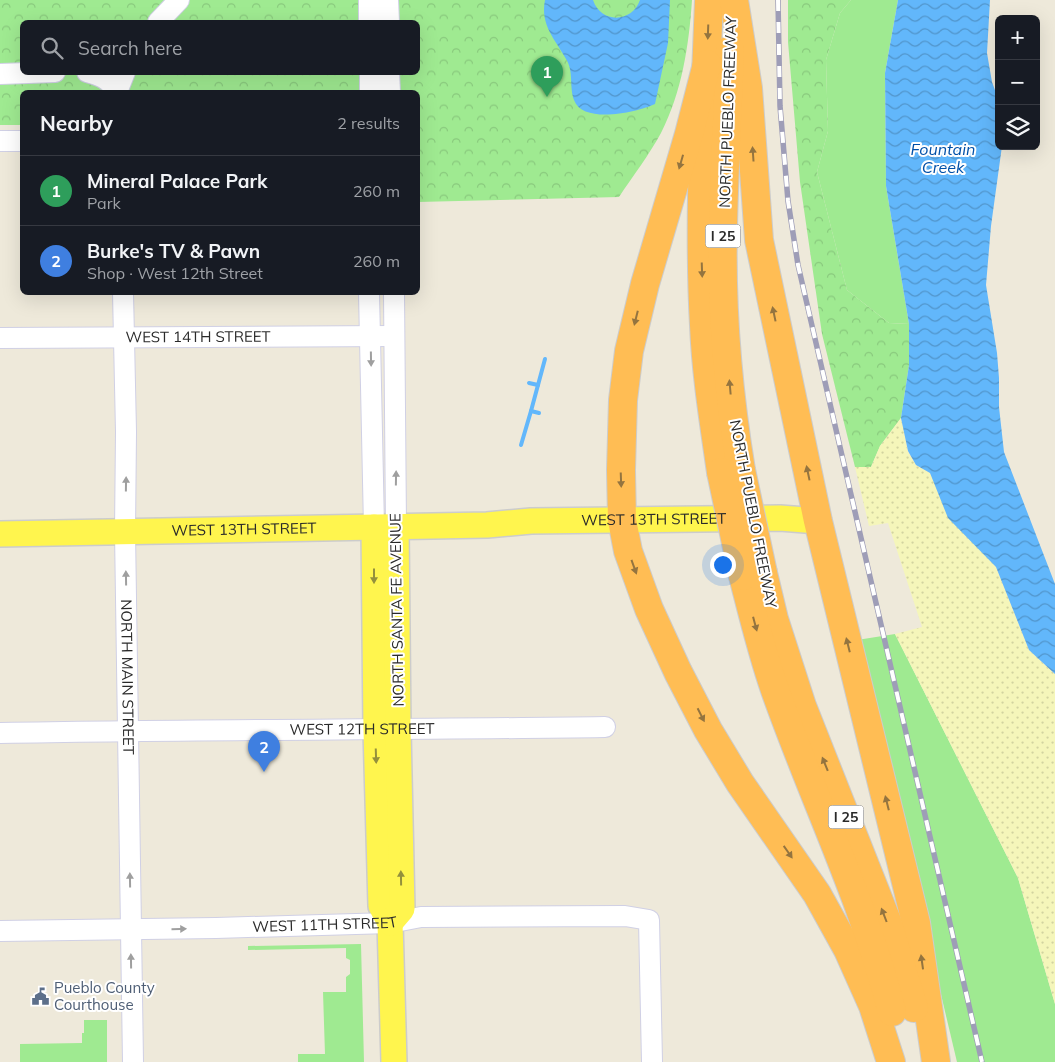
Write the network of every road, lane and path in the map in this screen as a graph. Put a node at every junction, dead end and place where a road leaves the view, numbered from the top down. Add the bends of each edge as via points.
1 (179, 0) edge
2 (369, 0) edge
3 (388, 0) edge
4 (709, 0) edge
5 (733, 0) edge
6 (160, 20) edge
7 (369, 20) edge
8 (389, 20) edge
9 (707, 64) junction
10 (20, 73) edge
11 (0, 74) edge
12 (98, 75) edge
13 (124, 75) edge
14 (370, 75) edge
15 (389, 75) edge
16 (115, 90) edge
17 (117, 90) edge
18 (370, 90) edge
19 (390, 90) edge
20 (0, 141) edge
21 (20, 141) edge
22 (123, 295) edge
23 (369, 295) edge
24 (394, 295) edge
25 (124, 336) junction
26 (370, 336) junction
27 (394, 336) junction
28 (0, 338) edge
29 (731, 471) junction
30 (818, 521) junction
31 (385, 527) junction
32 (624, 528) junction
33 (125, 532) junction
34 (0, 534) edge
35 (753, 575) junction
36 (605, 727) dead end
37 (128, 730) junction
38 (387, 730) junction
39 (0, 733) edge
40 (390, 923) junction
41 (131, 929) junction
42 (0, 931) edge
43 (133, 1062) edge
44 (394, 1062) edge
45 (652, 1062) edge
46 (891, 1062) edge
47 (904, 1062) edge
48 (929, 1062) edge
49 (936, 1062) edge

1 - 6 street
2 - 7 street
3 - 8 street
4 -> 9 highway, NORTH PUEBLO FREEWAY / I 25
29 -> 5 highway, NORTH PUEBLO FREEWAY / I 25 via 723,229
30 -> 5 highway via 759,240 748,88
9 -> 29 highway, NORTH PUEBLO FREEWAY / I 25 via 702,259 704,327 711,404
9 -> 32 highway via 644,284 629,351 621,470
10 - 11 street
12 - 16 street
13 - 17 street
14 - 18 street
15 - 19 street
20 - 21 street
22 - 25 street, NORTH MAIN STREET
23 - 26 street, NORTH SANTA FE AVENUE
24 - 27 street, NORTH SANTA FE AVENUE
25 - 26 street, WEST 14TH STREET
25 - 28 street, WEST 14TH STREET
33 -> 25 street, NORTH MAIN STREET
26 - 27 street, WEST 14TH STREET
26 -> 31 street, NORTH SANTA FE AVENUE
31 -> 27 street, NORTH SANTA FE AVENUE
29 - 35 highway, NORTH PUEBLO FREEWAY / I 25, bridge
30 - 32 main road, WEST 13TH STREET via 780,518
49 -> 30 highway via 916,923
31 - 32 main road, WEST 13TH STREET via 531,521
31 - 33 main road, WEST 13TH STREET
31 - 38 main road, NORTH SANTA FE AVENUE
32 -> 46 highway via 628,551 649,609 678,672 740,783 817,894 848,950 873,1006
33 - 34 main road, WEST 13TH STREET
37 -> 33 street, NORTH MAIN STREET
35 -> 47 highway, NORTH PUEBLO FREEWAY / I 25 via 761,646 868,934 890,1002
48 -> 35 highway, NORTH PUEBLO FREEWAY / I 25 via 887,920 802,706 774,619
36 - 38 street, WEST 12TH STREET
37 - 38 street, WEST 12TH STREET
37 - 39 street, WEST 12TH STREET
41 -> 37 street, NORTH MAIN STREET
38 - 40 main road, NORTH SANTA FE AVENUE via 402,909
41 -> 40 street, WEST 11TH STREET
40 - 44 main road
40 - 45 street, WEST 11TH STREET via 428,917 624,916 649,920
41 - 42 street, WEST 11TH STREET
43 -> 41 street, NORTH MAIN STREET

